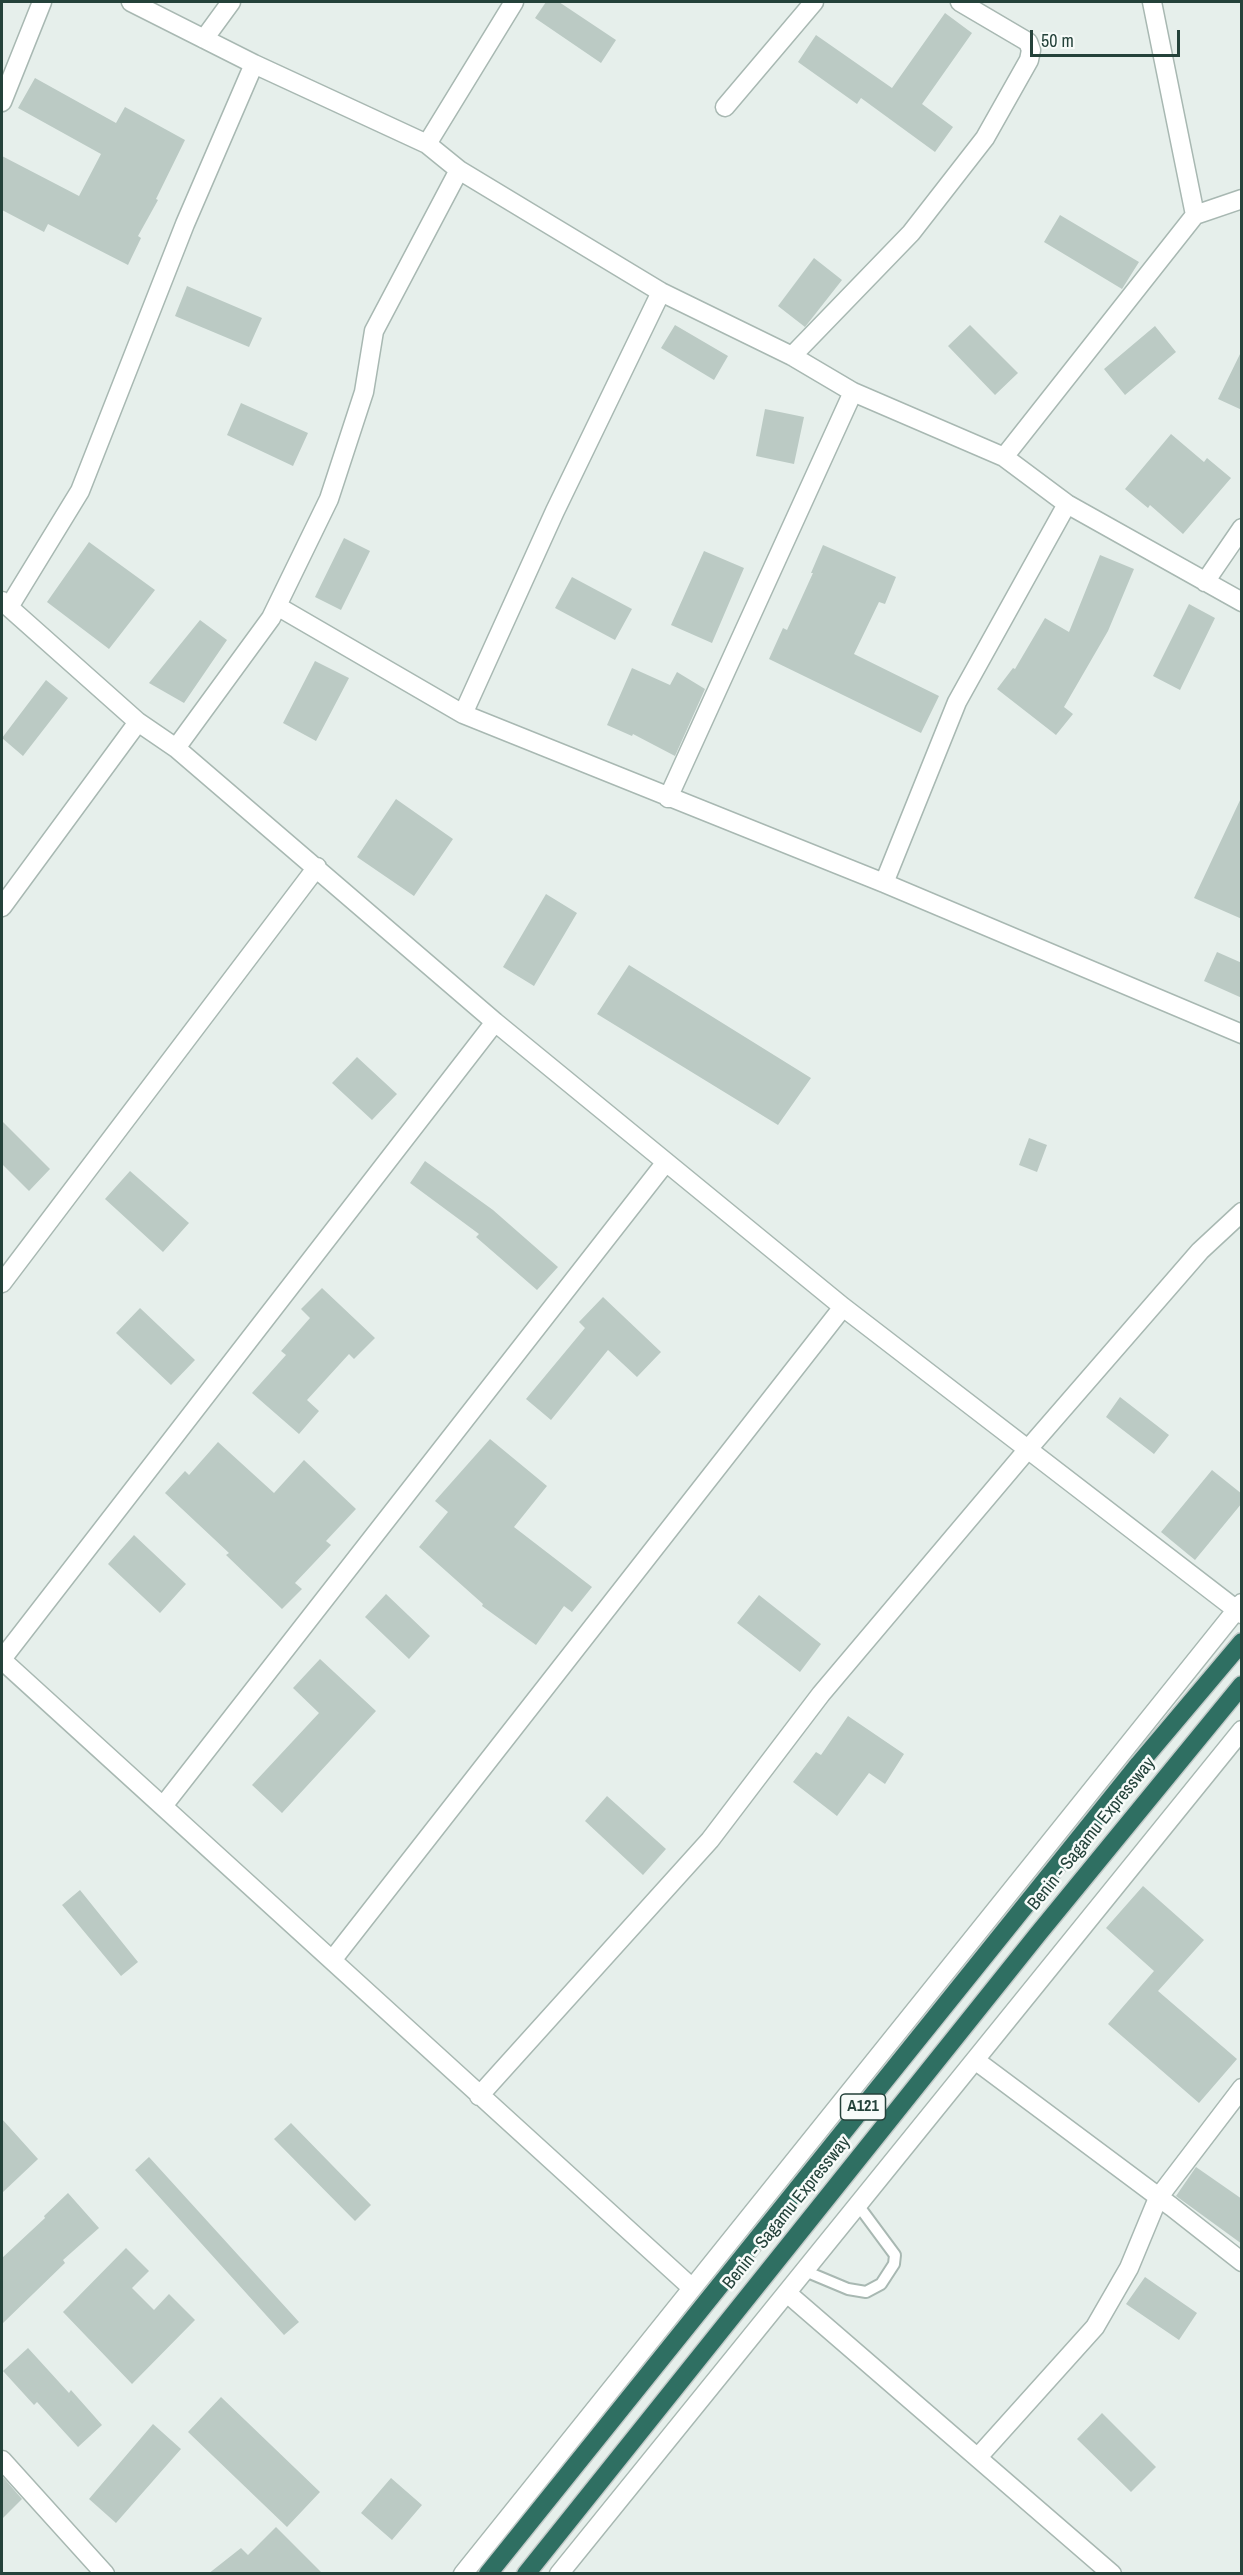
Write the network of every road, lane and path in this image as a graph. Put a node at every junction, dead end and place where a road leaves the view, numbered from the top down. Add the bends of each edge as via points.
1 (42, 2) edge
2 (131, 2) edge
3 (231, 2) edge
4 (514, 2) edge
5 (814, 2) edge
6 (960, 2) edge
7 (1152, 2) edge
8 (204, 39) junction
9 (254, 64) junction
10 (2, 102) edge
11 (725, 107) dead end
12 (427, 144) junction
13 (459, 170) junction
14 (1242, 199) edge
15 (1195, 215) junction
16 (661, 292) junction
17 (792, 356) junction
18 (853, 392) junction
19 (1004, 457) junction
20 (1067, 504) junction
21 (1242, 528) edge
22 (1205, 582) junction
23 (1242, 602) edge
24 (5, 604) edge
25 (277, 606) junction
26 (463, 714) junction
27 (138, 722) junction
28 (176, 748) junction
29 (668, 798) junction
30 (317, 867) junction
31 (884, 883) junction
32 (2, 907) edge
33 (495, 1022) junction
34 (1242, 1034) edge
35 (666, 1162) junction
36 (1242, 1212) edge
37 (2, 1283) edge
38 (843, 1307) junction
39 (1028, 1449) junction
40 (1240, 1609) edge
41 (1242, 1642) edge
42 (2, 1660) edge
43 (1242, 1685) edge
44 (1242, 1730) edge
45 (163, 1806) junction
46 (333, 1959) junction
47 (975, 2060) junction
48 (1242, 2088) edge
49 (479, 2096) junction
50 (1158, 2198) junction
51 (858, 2205) junction
52 (1242, 2262) edge
53 (804, 2271) junction
54 (691, 2287) junction
55 (787, 2293) junction
56 (979, 2457) junction
57 (2, 2460) edge
58 (105, 2574) edge
59 (463, 2574) edge
60 (488, 2574) edge
61 (526, 2574) edge
62 (559, 2574) edge
63 (1112, 2574) edge

1 - 10 street
2 - 8 street
3 - 8 street
4 - 12 street
5 - 11 street
6 - 17 street via 1028,42 1029,60 985,138 911,233
7 - 15 street
8 - 9 street
9 - 12 street
9 - 24 street via 185,224 80,491
12 - 13 street
13 - 16 street
13 - 25 street via 374,332 364,392 329,499
14 - 15 street
15 - 19 street
16 - 17 street
16 - 26 street
17 - 18 street
18 - 19 street
18 - 29 street
19 - 20 street
20 - 22 street
20 - 31 street via 957,702
21 - 22 street
22 - 23 street
24 - 27 street
25 - 26 street
25 - 28 street
26 - 29 street
27 - 28 street
27 - 32 street
28 - 30 street
29 - 31 street
30 - 33 street
30 - 37 street
31 - 34 street
33 - 35 street
33 - 42 street
35 - 38 street
35 - 45 street
36 - 39 street via 1200,1251
38 - 39 street
38 - 46 street
39 - 40 street
39 - 49 street via 821,1694 710,1840
40 - 54 street via 1143,1723
41 - 60 highway, A121 via 1139,1764
42 - 45 street
43 - 61 highway, Benin - Sagamu Expressway / A121
44 - 47 street
45 - 46 street
46 - 49 street
47 - 50 street
47 - 51 street
48 - 50 street
49 - 54 street
50 - 52 street
50 - 56 street via 1129,2268 1095,2327
51 - 53 street
51 - 53 lane via 895,2255 894,2264 881,2284 866,2292 848,2289
53 - 55 street
54 - 59 street
55 - 56 street
55 - 62 street
56 - 63 street
57 - 58 street

